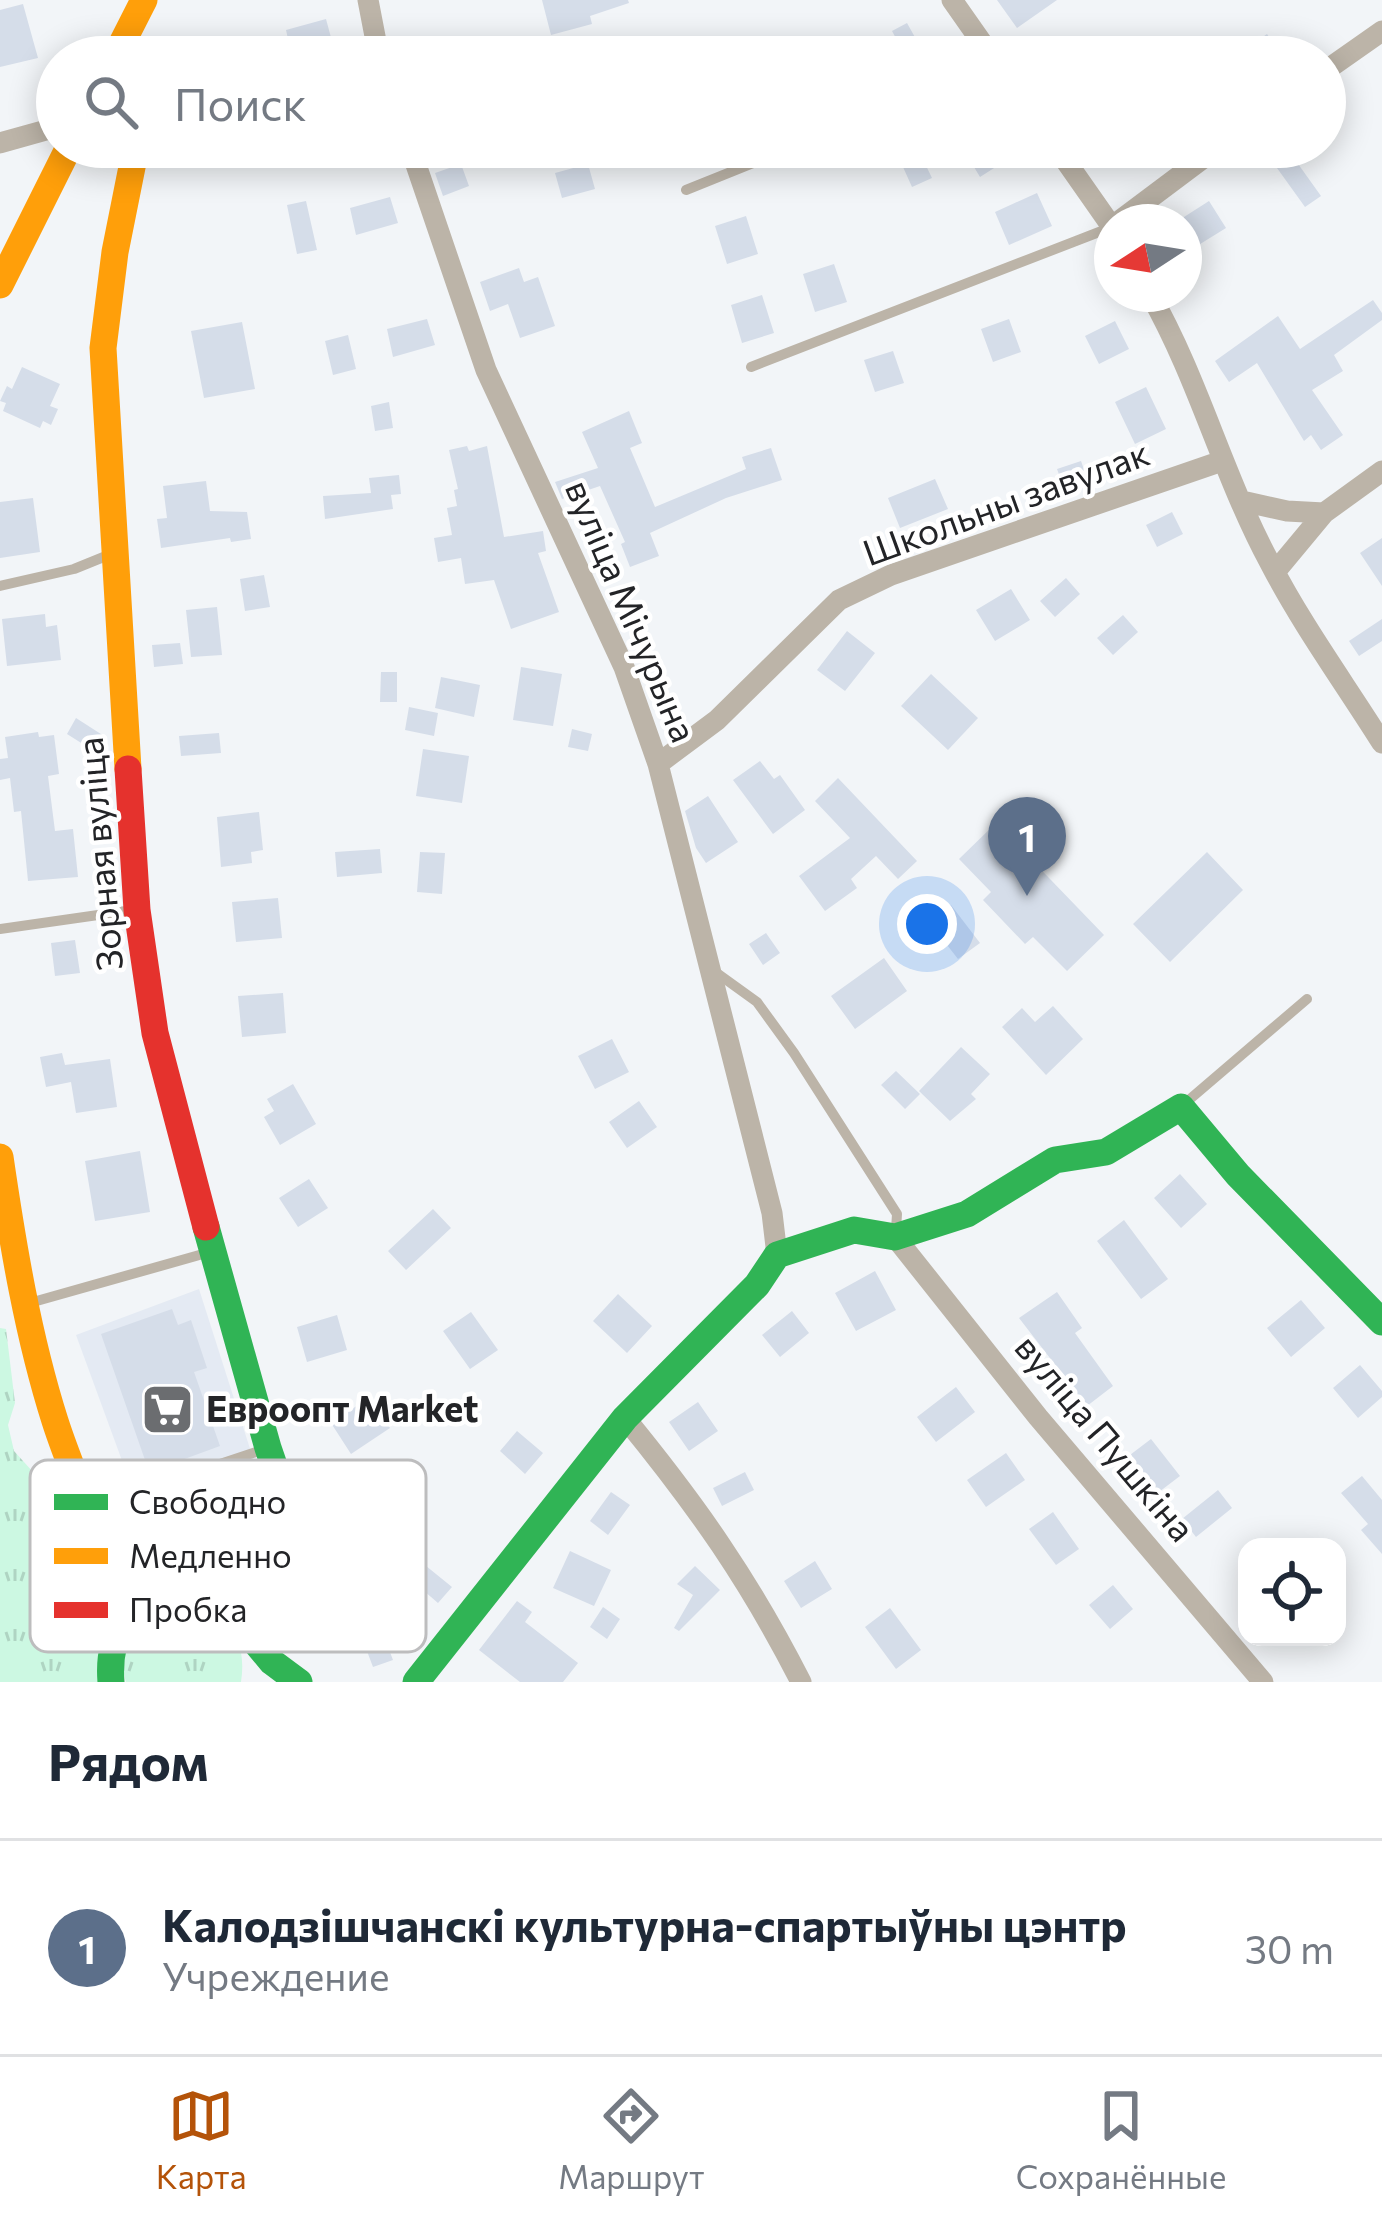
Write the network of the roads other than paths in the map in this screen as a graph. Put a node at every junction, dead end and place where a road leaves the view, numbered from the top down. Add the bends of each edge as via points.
1 (144, 0) edge
2 (368, 0) edge
3 (952, 0) edge
4 (1382, 32) edge
5 (126, 36) edge
6 (375, 36) edge
7 (975, 36) edge
8 (1346, 56) edge
9 (36, 133) edge
10 (0, 143) edge
11 (58, 168) edge
12 (132, 168) edge
13 (417, 168) edge
14 (741, 168) edge
15 (1072, 168) edge
16 (1190, 168) edge
17 (686, 190) dead end
18 (1098, 204) edge
19 (1142, 204) edge
20 (1094, 233) edge
21 (0, 285) edge
22 (1160, 312) edge
23 (751, 367) dead end
24 (1222, 461) junction
25 (1382, 471) edge
26 (1241, 501) junction
27 (1324, 513) junction
28 (114, 553) junction
29 (1275, 572) junction
30 (0, 586) edge
31 (1382, 743) edge
32 (658, 764) junction
33 (136, 910) junction
34 (0, 929) edge
35 (711, 969) junction
36 (1307, 999) dead end
37 (1180, 1107) junction
38 (0, 1156) edge
39 (895, 1237) junction
40 (212, 1251) junction
41 (777, 1256) junction
42 (11, 1308) edge
43 (1382, 1322) edge
44 (625, 1418) junction
45 (268, 1448) junction
46 (70, 1460) edge
47 (232, 1460) edge
48 (272, 1460) edge
49 (256, 1652) edge
50 (268, 1652) edge
51 (257, 1682) edge
52 (299, 1682) edge
53 (416, 1682) edge
54 (801, 1682) edge
55 (1263, 1682) edge

1 - 5 street
2 - 6 street
3 - 7 street
4 - 8 street
9 - 10 street
11 - 21 street
12 - 28 street, Зорная вуліца via 103,348
13 - 32 street, вуліца Мічурына via 486,370 624,667
14 - 17 lane
15 - 18 street
16 - 19 street
20 - 23 lane
22 - 24 street
24 - 26 street
24 - 32 street, Школьны завулак via 839,600 717,720
25 - 27 street
26 - 27 street
26 - 29 street
27 - 29 street
28 - 30 lane
28 - 33 street, Зорная вуліца
29 - 31 street
32 - 35 street, вуліца Мічурына
33 - 34 lane
33 - 40 street, Зорная вуліца via 155,1033
35 - 39 lane via 757,1002 794,1053 897,1214
35 - 41 street, вуліца Мічурына
36 - 37 lane
37 - 39 street via 1106,1152 1055,1160 967,1214
37 - 43 street
38 - 42 street
39 - 41 street via 854,1230
39 - 55 street, вуліца Пушкіна
40 - 42 lane
40 - 45 street, Зорная вуліца
41 - 44 street
42 - 46 street
44 - 53 street
44 - 54 street via 736,1562
45 - 47 lane
45 - 48 street, Зорная вуліца
49 - 51 street
50 - 52 street

